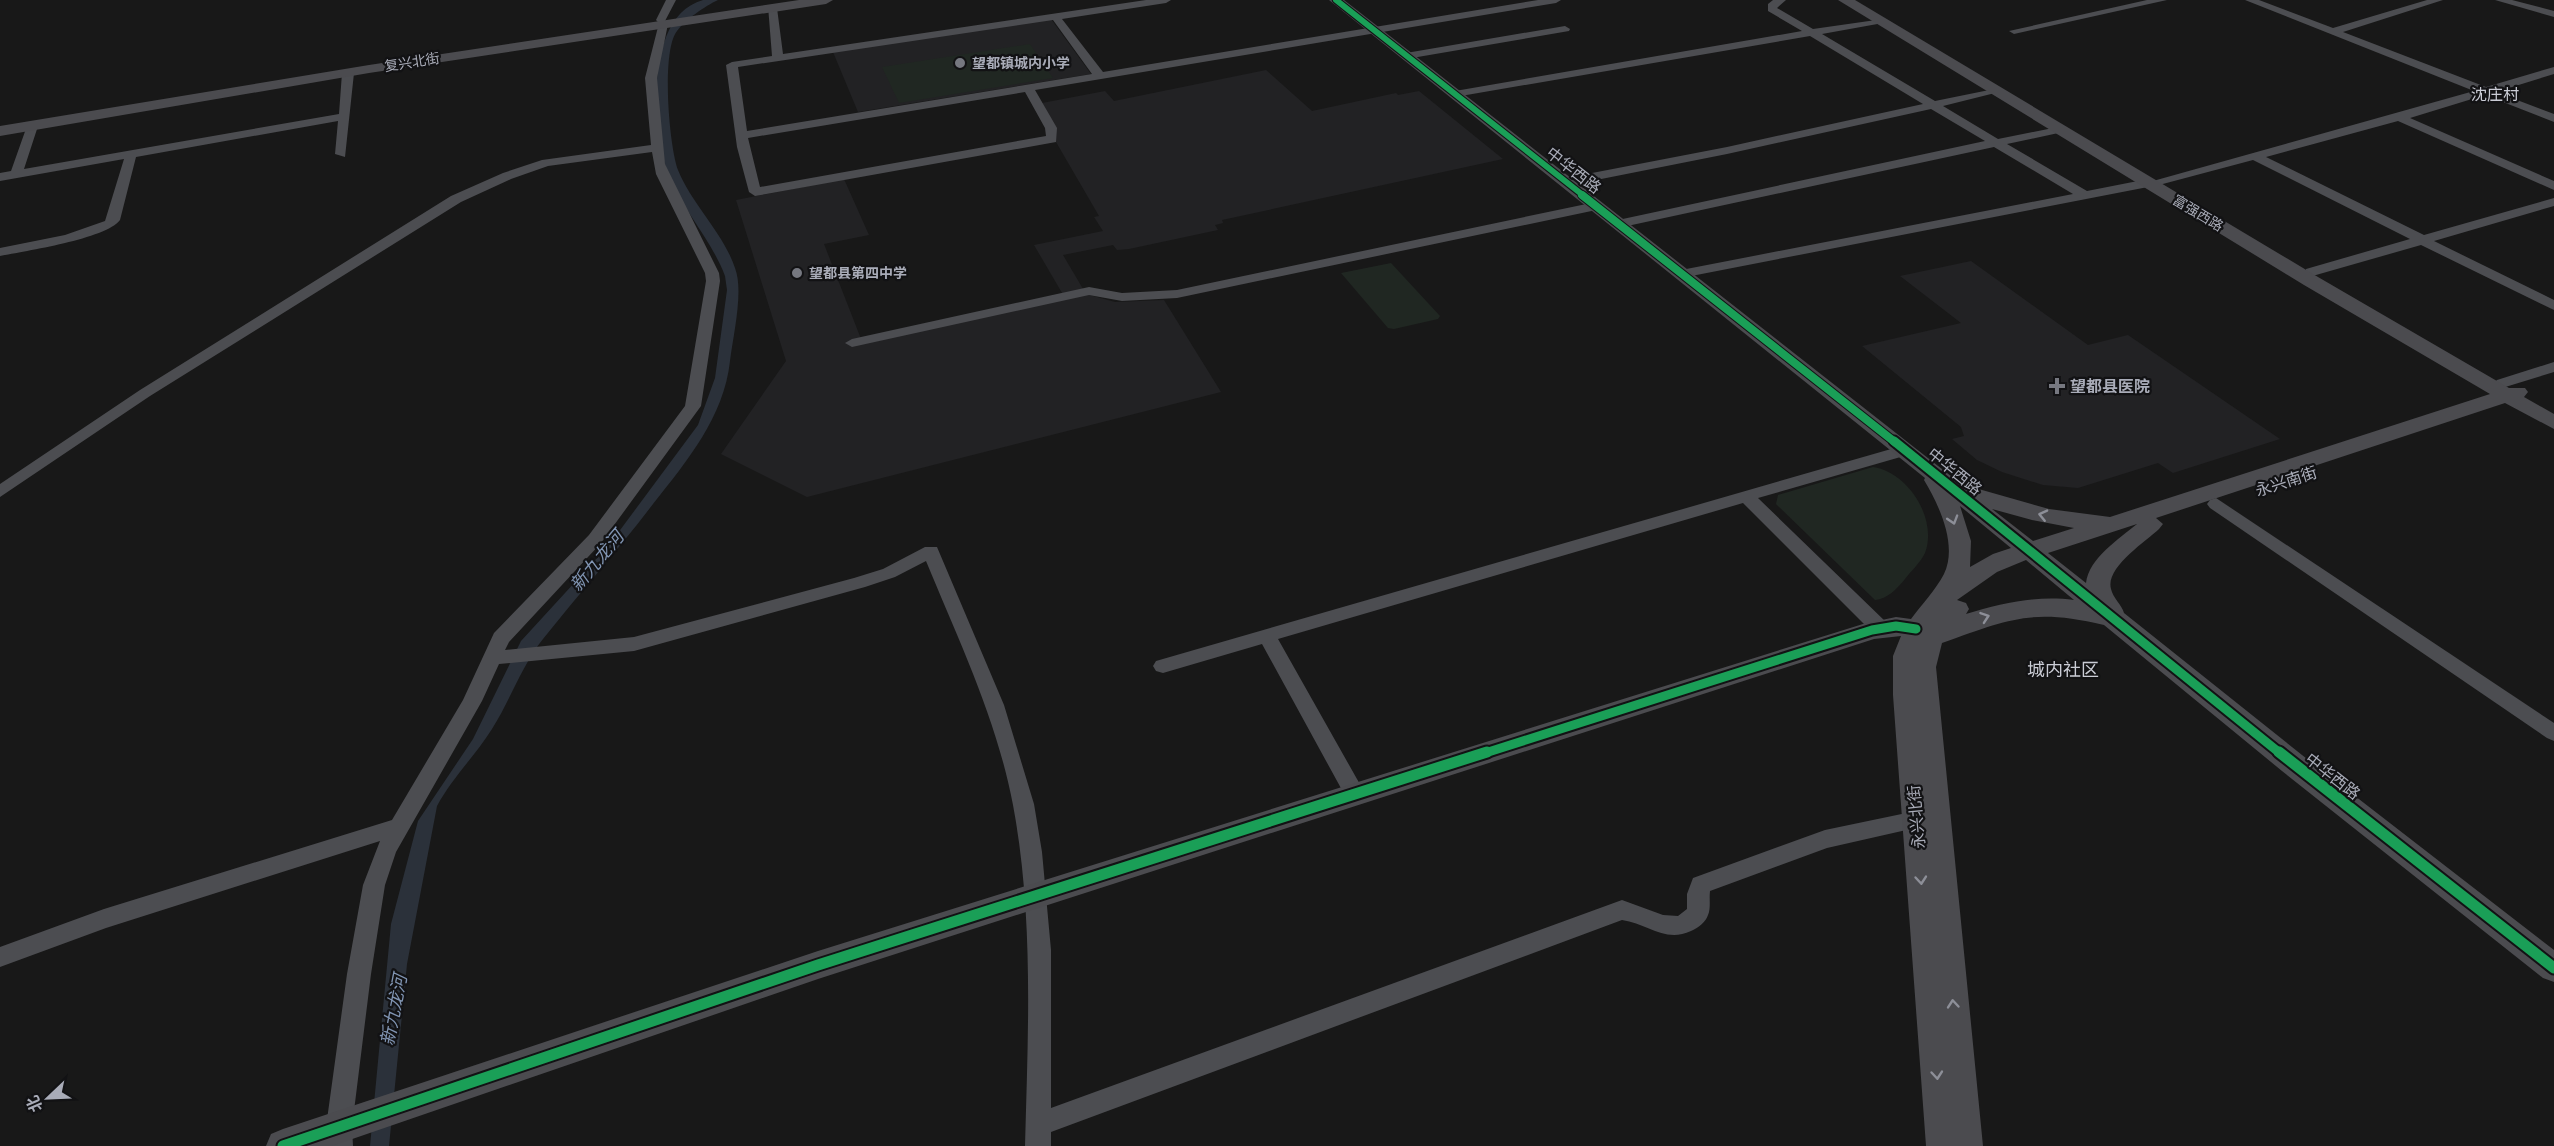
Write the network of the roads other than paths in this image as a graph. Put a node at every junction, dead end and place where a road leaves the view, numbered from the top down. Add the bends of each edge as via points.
1 (671, 0) edge
2 (797, 0) edge
3 (826, 0) edge
4 (1166, 0) edge
5 (1336, 0) edge
6 (1556, 0) edge
7 (1781, 0) edge
8 (1845, 0) edge
9 (1856, 0) edge
10 (2162, 0) edge
11 (2250, 0) edge
12 (2438, 0) edge
13 (2500, 0) edge
14 (772, 8) junction
15 (2554, 14) edge
16 (1055, 16) junction
17 (699, 17) junction
18 (1879, 21) junction
19 (666, 22) junction
20 (1566, 29) dead end
21 (1374, 30) junction
22 (2014, 31) dead end
23 (1810, 32) junction
24 (2332, 32) junction
25 (1406, 56) junction
26 (778, 58) junction
27 (2554, 70) edge
28 (348, 73) junction
29 (1100, 76) junction
30 (1028, 87) junction
31 (1995, 90) junction
32 (2488, 92) junction
33 (1455, 94) junction
34 (1932, 106) junction
35 (345, 116) junction
36 (2400, 118) junction
37 (2554, 118) edge
38 (0, 126) edge
39 (32, 126) junction
40 (2059, 129) junction
41 (0, 131) edge
42 (742, 135) junction
43 (1997, 144) junction
44 (657, 148) junction
45 (130, 154) junction
46 (341, 154) dead end
47 (2255, 156) junction
48 (16, 174) junction
49 (0, 177) edge
50 (1566, 182) junction
51 (2153, 182) junction
52 (2554, 186) edge
53 (2084, 195) junction
54 (2554, 202) edge
55 (1596, 206) junction
56 (1618, 224) junction
57 (2423, 240) junction
58 (0, 252) edge
59 (2311, 272) junction
60 (1682, 274) junction
61 (2554, 306) edge
62 (852, 343) dead end
63 (2554, 366) edge
64 (2537, 372) junction
65 (2554, 377) edge
66 (2516, 395) junction
67 (2554, 413) edge
68 (2554, 423) edge
69 (1905, 450) junction
70 (1935, 475) junction
71 (0, 492) edge
72 (1746, 496) junction
73 (2216, 504) junction
74 (2122, 521) junction
75 (2151, 524) junction
76 (2035, 556) junction
77 (1935, 607) junction
78 (2116, 621) junction
79 (1880, 628) junction
80 (1266, 634) junction
81 (1923, 634) junction
82 (2137, 638) junction
83 (492, 658) junction
84 (1163, 666) dead end
85 (2550, 726) edge
86 (1355, 795) junction
87 (1916, 820) junction
88 (400, 825) junction
89 (1034, 896) junction
90 (0, 957) edge
91 (2554, 968) edge
92 (339, 1136) edge
93 (1038, 1136) edge
94 (283, 1146) edge
95 (1943, 1146) edge
96 (1966, 1146) edge

1 - 19 street
2 - 17 main road, 复兴北街
3 - 14 main road, 复兴北街
4 - 16 street
5 - 21 main road, 中华西路
6 - 21 street
7 - 23 street via 1772,9
8 - 18 main road, 富强西路
9 - 51 main road, 富强西路
10 - 22 street
11 - 24 street
12 - 24 street
13 - 15 street
14 - 17 main road, 复兴北街
14 - 26 street
16 - 26 street
16 - 29 street
17 - 19 main road, 复兴北街
18 - 23 street
18 - 31 main road, 富强西路
19 - 28 main road, 复兴北街
19 - 38 main road, 复兴北街 via 369,65
19 - 44 street via 651,86
20 - 25 street
21 - 25 main road, 中华西路
21 - 29 street
23 - 33 street
23 - 34 street
24 - 32 street
25 - 33 main road, 中华西路
26 - 42 street via 732,65
27 - 32 street
28 - 35 street
28 - 39 main road, 复兴北街
29 - 30 street
30 - 42 street
30 - 42 street via 1051,129 1052,139 755,192
31 - 34 street
31 - 40 main road, 富强西路
32 - 36 street
32 - 37 street
33 - 50 main road, 中华西路
34 - 43 street
34 - 50 street via 1698,158
35 - 45 street
35 - 46 street
36 - 47 street
36 - 52 street
39 - 41 main road, 复兴北街
39 - 48 street
40 - 43 street
40 - 51 main road, 富强西路
43 - 53 street
43 - 56 street
44 - 71 street via 546,163 456,199 145,393
44 - 83 street via 662,174 712,273 693,406 595,539 501,638
45 - 48 street
45 - 58 street via 110,224 68,238
47 - 51 street
47 - 57 street
48 - 49 street
50 - 55 main road, 中华西路
51 - 53 street
51 - 59 main road, 富强西路
51 - 66 main road, 富强西路
53 - 60 street
54 - 57 street
55 - 56 main road, 中华西路
55 - 62 street via 1177,294 1122,297 1089,291
56 - 60 main road, 中华西路
57 - 59 street
57 - 61 street
59 - 66 main road, 富强西路
60 - 69 main road, 中华西路
63 - 64 street
64 - 65 street
64 - 66 street
66 - 67 main road, 富强西路
66 - 68 main road, 富强西路
66 - 73 main road, 永兴南街
66 - 74 main road, 永兴南街
69 - 70 main road, 中华西路
69 - 72 street
74 -> 70 main road via 2071,521 2041,514 1977,495
70 - 76 main road, 中华西路
70 -> 77 main road via 1949,506 1960,560 1953,580
72 - 79 street
72 - 80 street
73 - 75 main road, 永兴南街
73 - 85 street
74 - 76 main road, 永兴南街
75 - 76 main road, 永兴南街
75 - 82 main road via 2104,566 2097,579 2098,590
76 - 77 main road, 永兴北街 via 1992,564
76 - 78 main road, 中华西路
76 - 81 main road, 永兴北街 via 1993,581
77 - 81 main road, 永兴北街
81 -> 78 main road via 2032,606 2079,608
78 - 82 main road, 中华西路
79 - 81 main road via 1896,626
79 - 86 main road
80 - 84 street
80 - 86 street
81 - 87 main road, 永兴北街 via 1908,646 1905,662
96 -> 81 main road, 永兴北街 via 1924,699
82 - 91 main road, 中华西路
83 - 88 street via 472,701
83 - 89 street via 634,644 859,583 889,573 931,551 1013,759 1032,853
86 - 89 main road
87 - 93 street via 1825,839 1701,885 1698,913 1682,924 1659,926 1632,910 1622,910
87 -> 95 main road, 永兴北街
88 - 90 street via 104,919
88 - 92 street via 374,885
89 - 92 main road via 818,965
89 - 93 street via 1040,1002
92 - 94 main road

